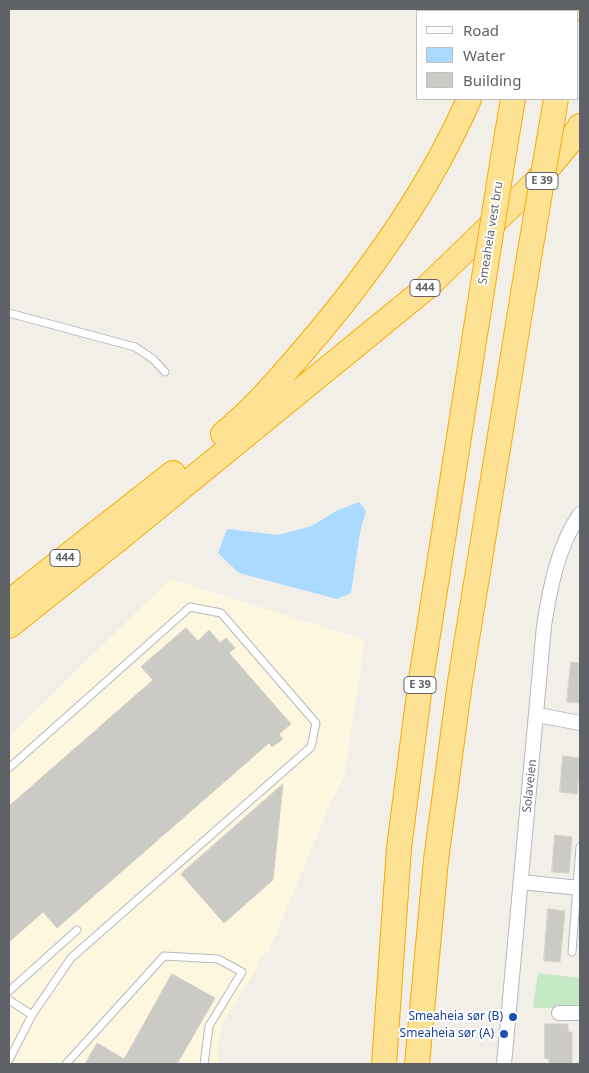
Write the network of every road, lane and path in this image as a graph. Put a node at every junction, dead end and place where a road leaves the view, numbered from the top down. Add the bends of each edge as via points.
1 (469, 100) edge
2 (514, 100) edge
3 (556, 100) edge
4 (580, 126) edge
5 (9, 313) edge
6 (165, 372) dead end
7 (245, 426) junction
8 (578, 518) edge
9 (9, 602) edge
10 (9, 626) edge
11 (538, 715) junction
12 (580, 724) edge
13 (9, 768) edge
14 (580, 847) edge
15 (521, 882) junction
16 (578, 888) edge
17 (78, 930) dead end
18 (572, 952) dead end
19 (9, 991) edge
20 (9, 1000) edge
21 (559, 1013) dead end
22 (580, 1013) edge
23 (32, 1015) junction
24 (9, 1060) edge
25 (66, 1064) edge
26 (204, 1064) edge
27 (384, 1064) edge
28 (417, 1064) edge
29 (504, 1064) edge

1 - 7 highway, 444 via 424,188 379,256
2 - 27 highway, Smeaheia vest bru / E 39, bridge via 418,696 399,848
3 - 28 highway, E 39, bridge via 452,741 436,860
4 - 7 highway, 444 via 536,182 426,288
5 - 6 lane via 135,347 153,358
7 - 9 highway, 444
7 - 10 highway, 444
8 - 11 street, Solaveien via 562,549 549,597
11 - 12 street
11 - 15 street, Solaveien
13 - 23 lane via 190,607 221,613 316,722 311,748 71,958
14 - 16 lane
15 - 16 street
15 - 29 street, Solaveien
16 - 18 lane
17 - 19 lane
20 - 23 lane
21 - 22 street
23 - 24 lane
25 - 26 lane via 164,956 218,959 242,972 209,1026

